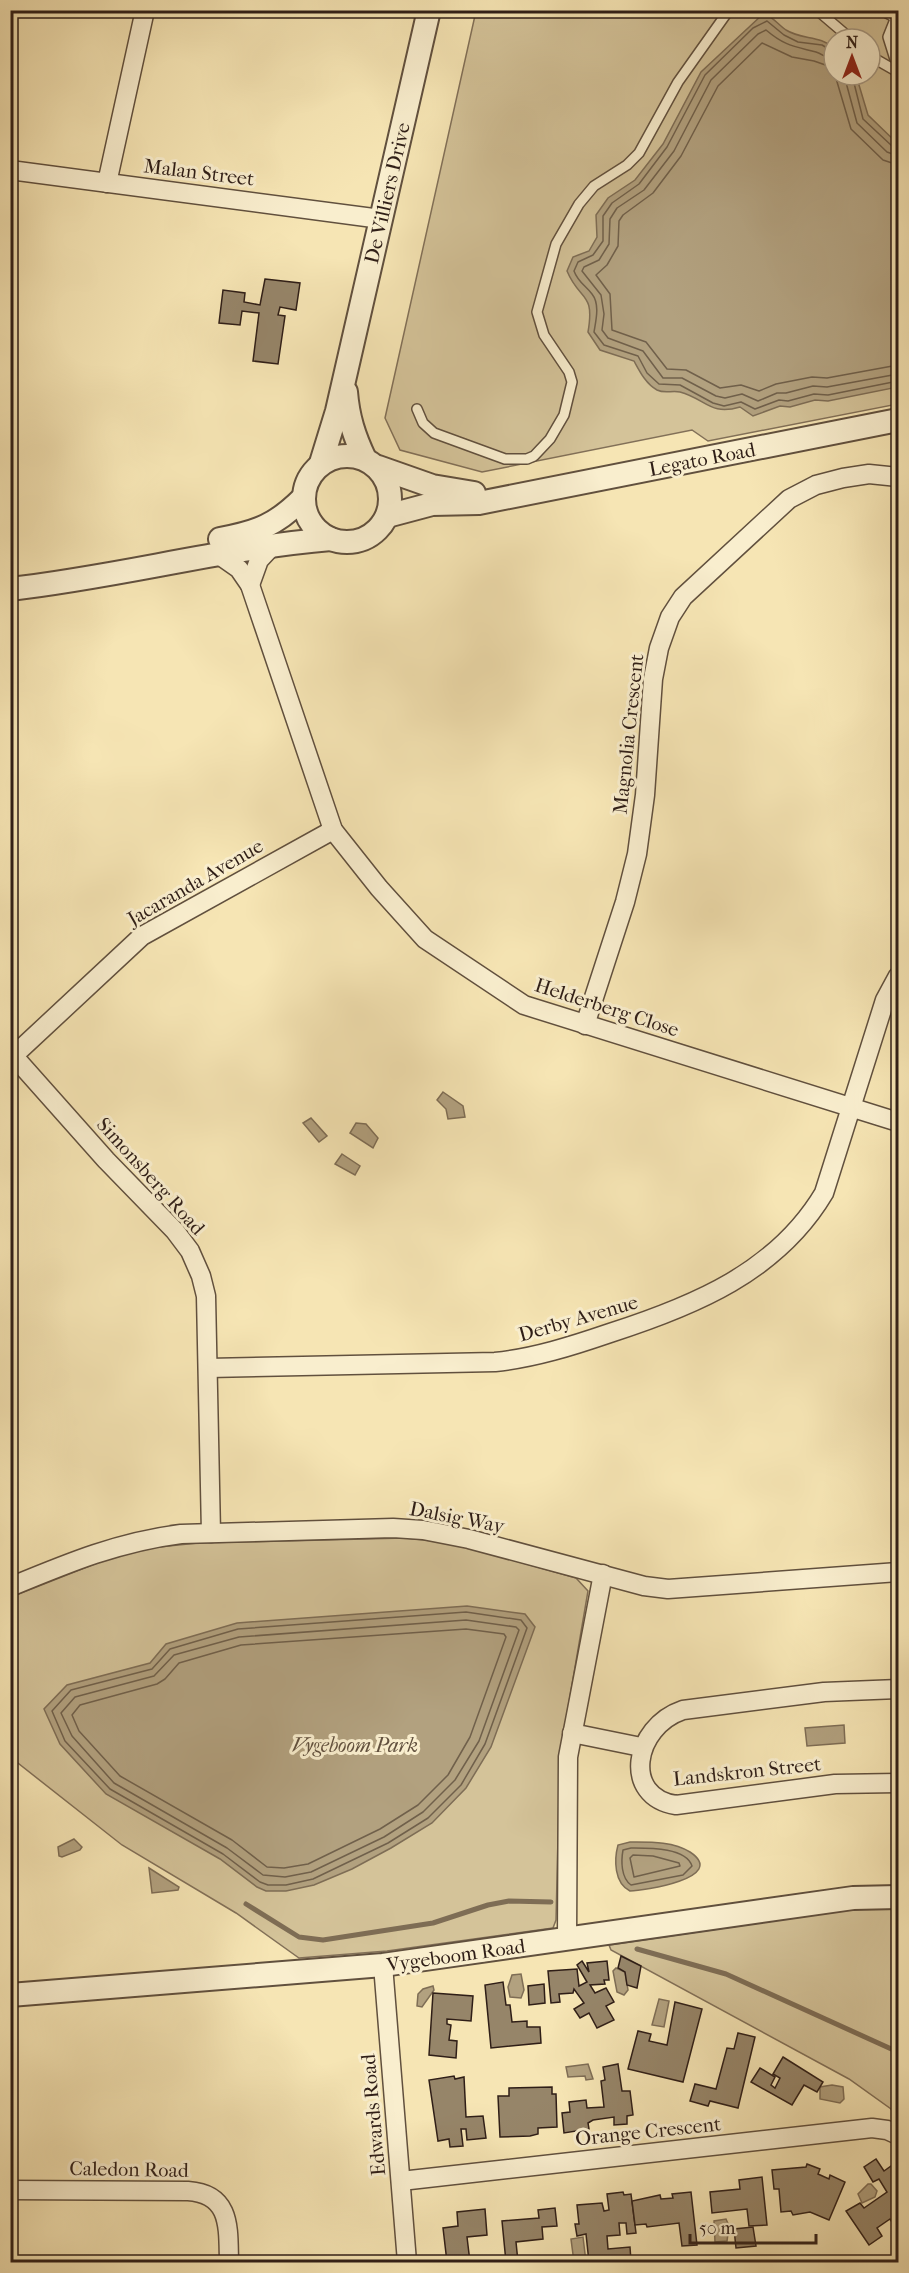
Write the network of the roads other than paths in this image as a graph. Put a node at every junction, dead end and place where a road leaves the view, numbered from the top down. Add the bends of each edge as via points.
1 (145, 10) edge
2 (429, 10) edge
3 (729, 10) edge
4 (817, 10) edge
5 (881, 10) edge
6 (897, 18) edge
7 (836, 27) edge
8 (882, 62) edge
9 (898, 70) edge
10 (10, 170) edge
11 (107, 183) junction
12 (381, 219) junction
13 (346, 376) junction
14 (417, 409) dead end
15 (898, 420) edge
16 (321, 463) junction
17 (371, 463) junction
18 (898, 477) edge
19 (303, 498) junction
20 (506, 498) junction
21 (387, 516) junction
22 (331, 539) junction
23 (274, 544) junction
24 (219, 555) junction
25 (10, 584) edge
26 (250, 585) junction
27 (10, 590) edge
28 (333, 830) junction
29 (898, 976) edge
30 (585, 1025) junction
31 (12, 1055) edge
32 (852, 1107) junction
33 (898, 1122) edge
34 (208, 1368) junction
35 (211, 1533) junction
36 (898, 1572) edge
37 (603, 1574) junction
38 (10, 1587) edge
39 (898, 1689) edge
40 (572, 1733) junction
41 (641, 1748) junction
42 (898, 1783) edge
43 (898, 1897) edge
44 (567, 1940) junction
45 (383, 1965) junction
46 (10, 1995) edge
47 (898, 2135) edge
48 (401, 2181) junction
49 (10, 2190) edge
50 (229, 2262) edge
51 (407, 2262) edge

1 - 11 street
2 - 12 street, De Villiers Drive
3 - 14 lane via 678,81 639,153 591,190 556,244 537,312 544,335 572,382 564,415 550,439 534,456 505,459 434,433 423,423
4 - 7 lane
5 - 6 lane
6 - 9 lane via 889,40
8 - 9 lane
10 - 11 street, Malan Street
11 - 12 street, Malan Street
12 - 13 street, De Villiers Drive
13 - 16 street, De Villiers Drive
13 - 17 street, De Villiers Drive via 347,412 353,435
15 - 20 street, Legato Road
16 - 17 street via 350,455
16 - 19 street via 306,484
17 - 20 street, Legato Road via 432,486
17 - 21 street via 386,478 390,490
18 - 30 street, Magnolia Crescent via 869,474 843,478 816,485 789,499 683,597 670,617 653,679 637,854
19 - 22 street via 311,523
19 - 25 street via 277,522 260,530
20 - 21 street, Legato Road via 432,504
21 - 22 street via 380,528 357,541
22 - 23 street
23 - 24 street
23 - 26 street via 259,560
24 - 26 street, Helderberg Close via 239,569
24 - 27 street
26 - 28 street, Helderberg Close
28 - 30 street, Helderberg Close via 425,939 524,1005
28 - 31 street, Jacaranda Avenue via 142,936
29 - 32 street via 885,1000
30 - 32 street, Helderberg Close
31 - 34 street, Simonsberg Road via 190,1251 206,1296
32 - 33 street, Helderberg Close
32 - 34 street, Derby Avenue via 824,1193 808,1219 740,1278 664,1316 532,1356 495,1362
34 - 35 street, Simonsberg Road
35 - 37 street, Dalsig Way via 423,1530
35 - 38 street, Dalsig Way via 124,1543
36 - 37 street, Dalsig Way via 684,1589 644,1586
37 - 40 street
39 - 41 street via 824,1692 683,1710 656,1724
40 - 41 street
40 - 44 street via 567,1796
41 - 42 street, Landskron Street via 647,1788 658,1799 676,1805 836,1784
43 - 44 street, Vygeboom Road via 853,1898
44 - 45 street, Vygeboom Road
45 - 46 street, Vygeboom Road
45 - 48 street, Edwards Road
47 - 48 street, Orange Crescent via 872,2128
48 - 51 street, Edwards Road
49 - 50 street, Caledon Road via 204,2194 218,2203 226,2218

